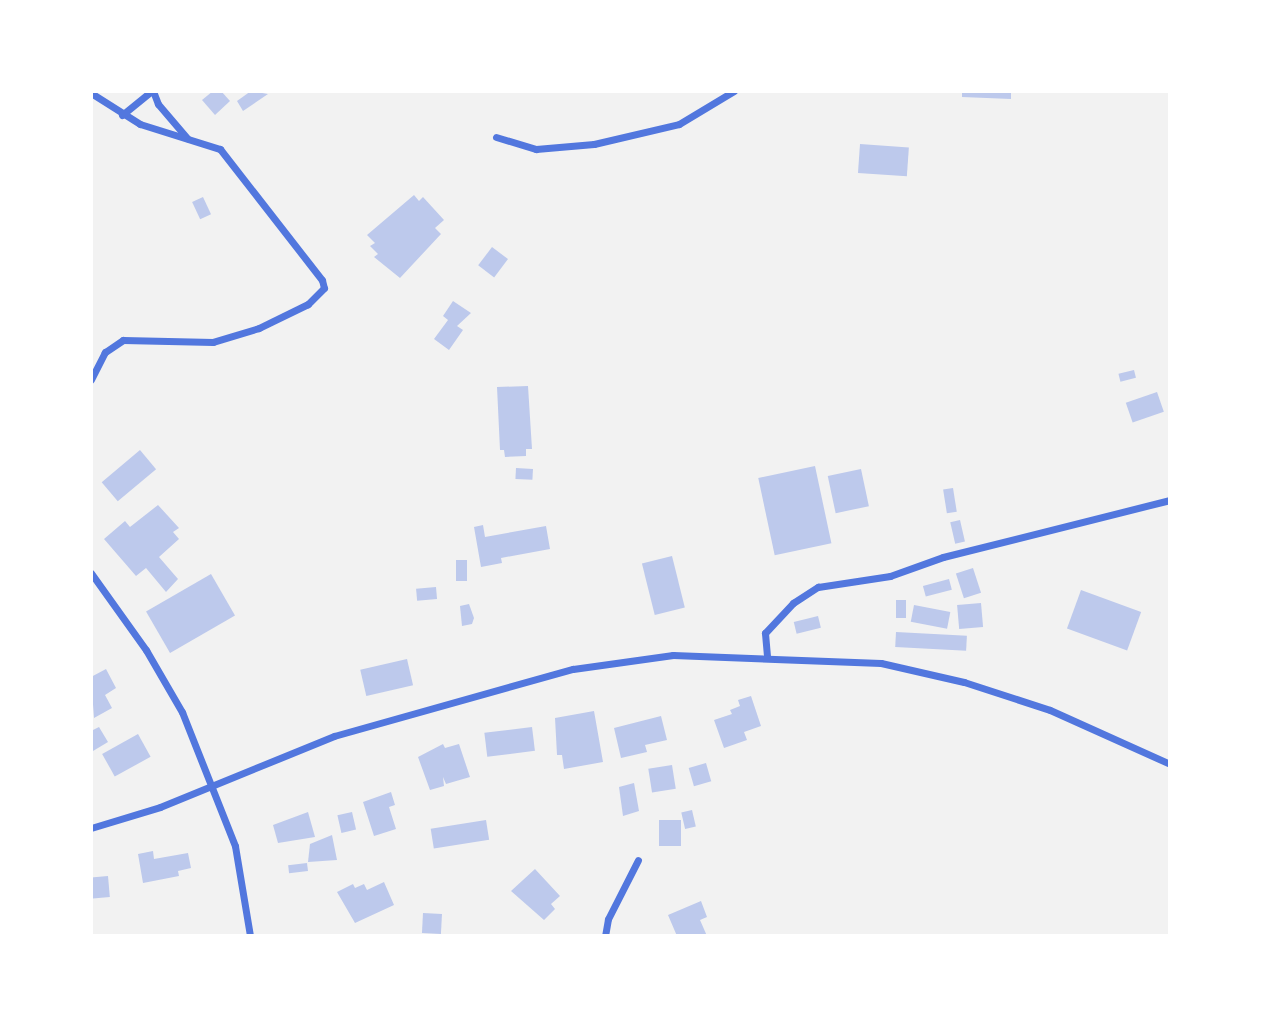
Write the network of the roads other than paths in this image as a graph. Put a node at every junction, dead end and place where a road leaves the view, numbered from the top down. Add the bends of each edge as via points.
1 (153, 91) edge
2 (734, 91) edge
3 (91, 93) edge
4 (122, 115) junction
5 (496, 137) dead end
6 (187, 138) junction
7 (91, 380) edge
8 (1170, 500) edge
9 (91, 573) edge
10 (767, 656) junction
11 (1170, 764) edge
12 (213, 785) junction
13 (91, 828) edge
14 (638, 860) dead end
15 (250, 936) edge
16 (605, 936) edge

1 - 4 street
1 - 6 street
2 - 5 street via 679,124 594,144 536,149
3 - 4 street
4 - 6 street
6 - 7 street via 220,149 323,280 324,288 308,304 258,328 213,342 123,340 105,352
8 - 10 street via 943,557 890,576 818,587 793,603 765,633
9 - 12 street via 146,650 182,712
10 - 11 street via 881,663 964,682 1050,710
10 - 12 street via 673,655 573,669 334,736
12 - 13 street
12 - 15 street via 235,846
14 - 16 street via 608,919

